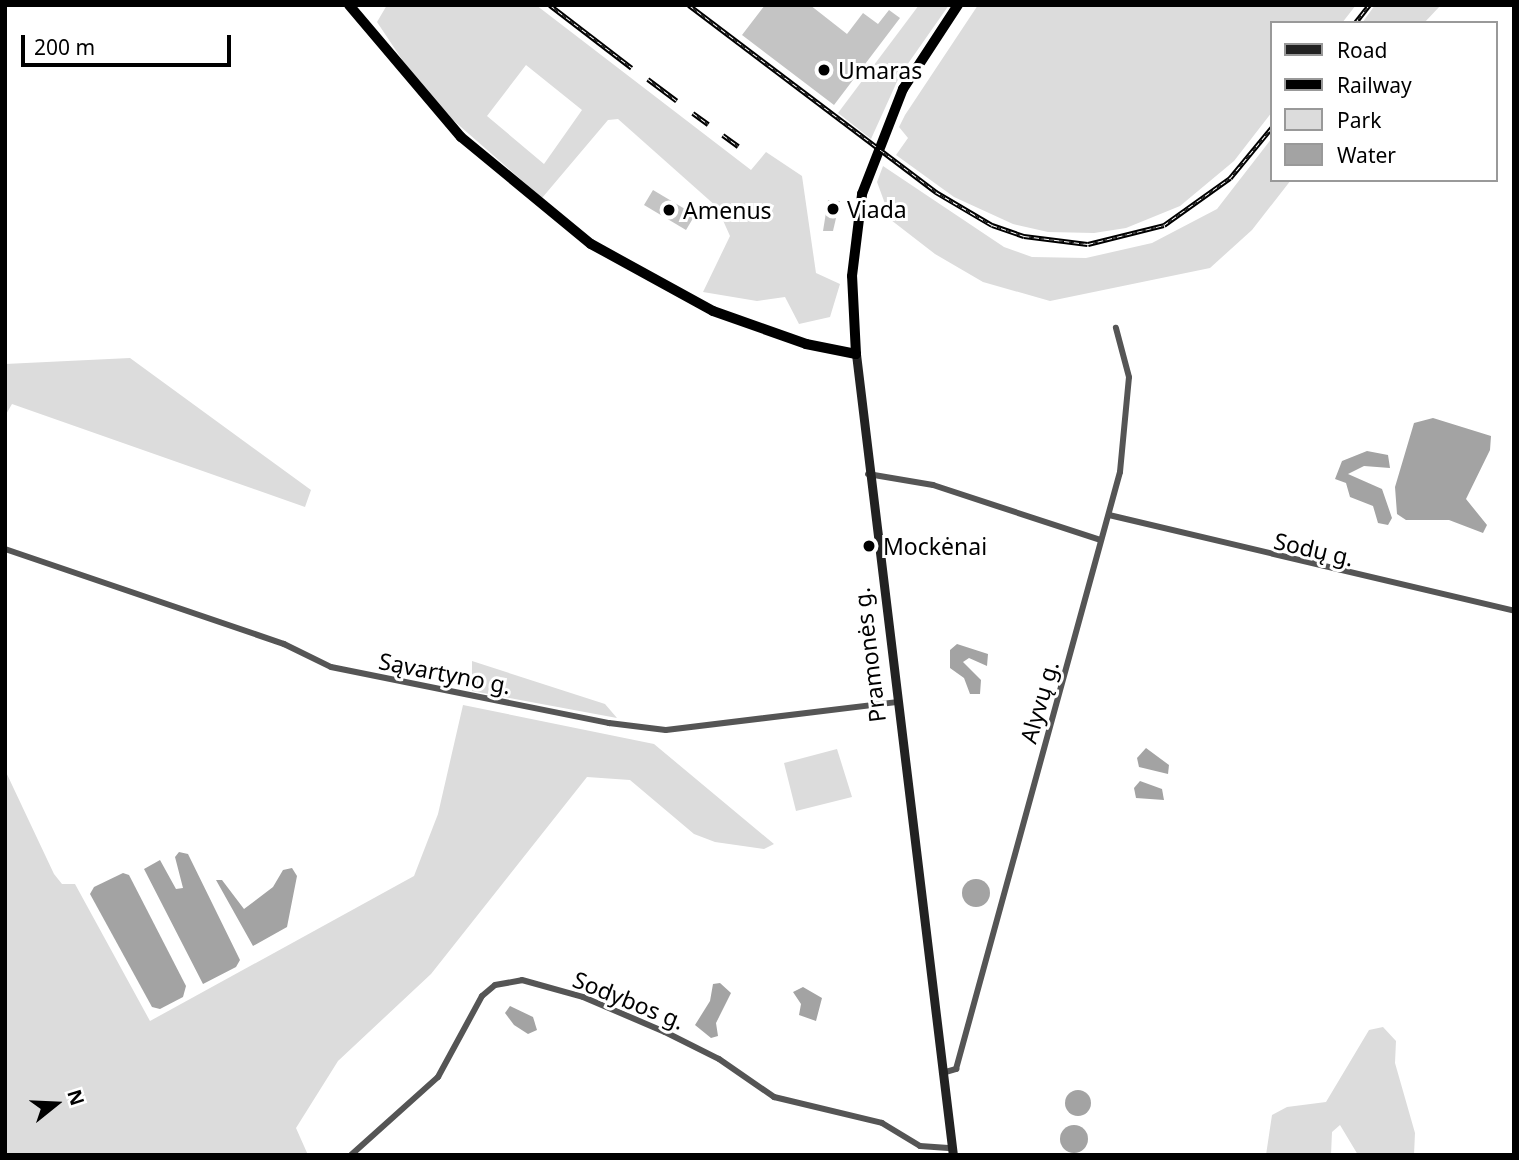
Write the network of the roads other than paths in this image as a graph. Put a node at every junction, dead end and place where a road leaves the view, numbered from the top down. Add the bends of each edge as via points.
1 (349, 5) edge
2 (958, 5) edge
3 (1116, 328) dead end
4 (856, 355) junction
5 (868, 474) junction
6 (1109, 515) junction
7 (1100, 540) junction
8 (5, 549) edge
9 (1514, 611) edge
10 (896, 702) junction
11 (942, 1073) junction
12 (952, 1151) edge
13 (351, 1155) edge

1 - 4 highway via 461,136 591,244 713,311 794,341
2 - 4 highway, Pramonės g. via 914,69 867,178 853,246
3 - 6 street, Alyvų g. via 1129,377 1128,407
4 - 5 main road, Pramonės g.
5 - 7 street via 933,485
5 - 10 main road, Pramonės g.
6 - 7 street, Alyvų g.
6 - 9 street, Sodų g.
7 - 11 street, Alyvų g. via 956,1069
8 - 10 street, Sąvartyno g. via 285,643 331,667 609,723 666,730
10 - 11 main road, Pramonės g.
11 - 12 main road, Pramonės g.
12 - 13 street, Sodybos g. via 920,1146 882,1123 774,1097 719,1059 665,1032 583,997 522,980 495,985 481,996 438,1077

